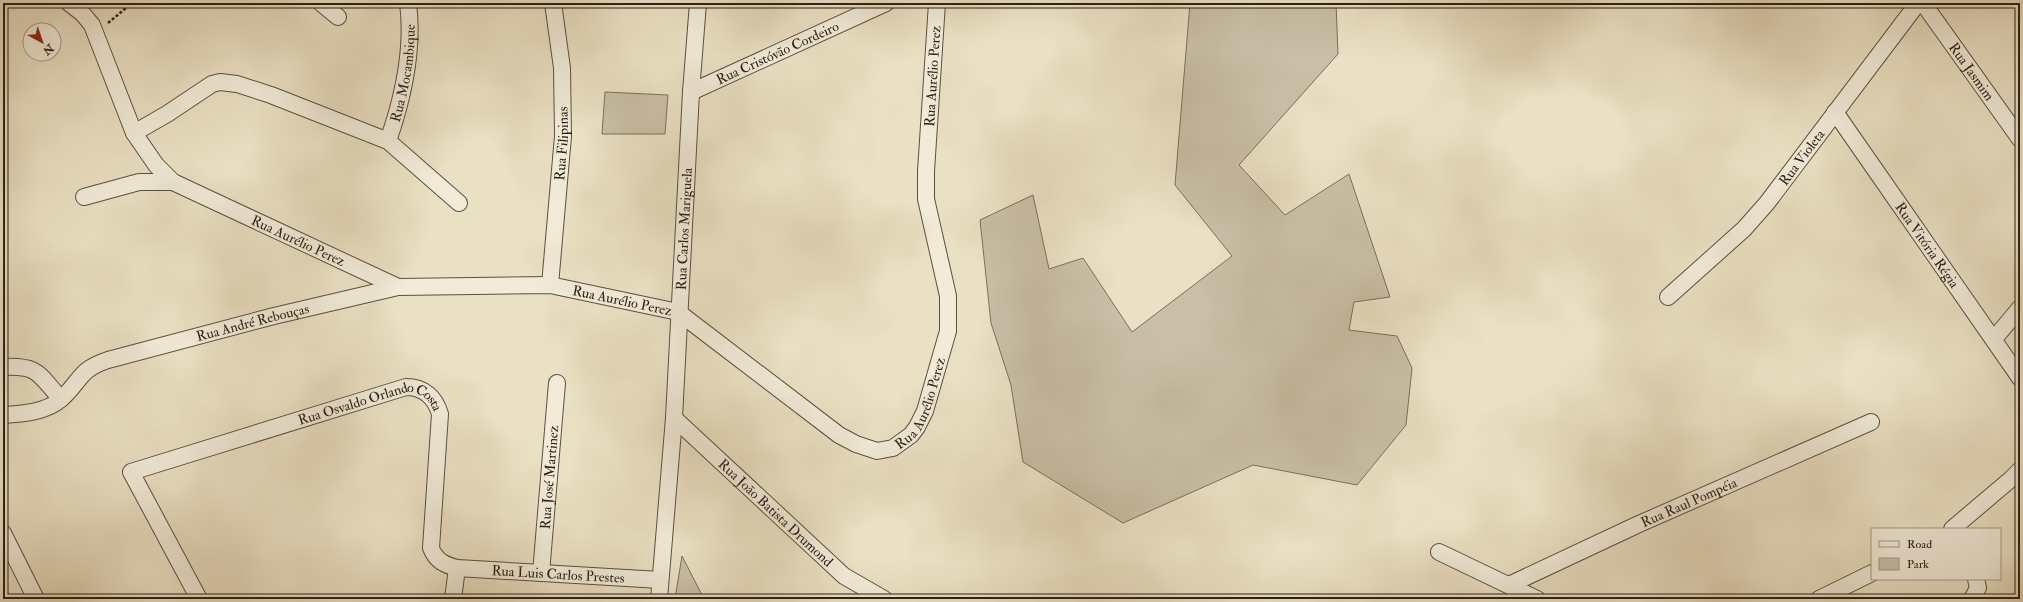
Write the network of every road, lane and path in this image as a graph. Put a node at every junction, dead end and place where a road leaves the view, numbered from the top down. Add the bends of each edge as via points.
1 (69, 3) edge
2 (132, 3) edge
3 (321, 3) edge
4 (408, 3) edge
5 (553, 3) edge
6 (698, 3) edge
7 (886, 3) edge
8 (937, 3) edge
9 (1918, 3) edge
10 (1923, 3) edge
11 (338, 18) dead end
12 (95, 33) junction
13 (691, 92) junction
14 (1835, 112) junction
15 (134, 132) junction
16 (2020, 139) edge
17 (388, 141) junction
18 (173, 182) junction
19 (84, 197) dead end
20 (458, 203) dead end
21 (550, 285) junction
22 (398, 287) junction
23 (1668, 296) dead end
24 (2020, 308) edge
25 (678, 312) junction
26 (1994, 339) junction
27 (3, 367) edge
28 (2020, 378) edge
29 (556, 383) dead end
30 (61, 399) junction
31 (3, 415) edge
32 (674, 418) junction
33 (1871, 422) dead end
34 (2020, 470) edge
35 (1954, 528) edge
36 (3, 533) edge
37 (1439, 552) dead end
38 (457, 568) junction
39 (542, 573) junction
40 (1871, 573) edge
41 (660, 580) junction
42 (1976, 580) edge
43 (1509, 585) junction
44 (36, 599) edge
45 (198, 599) edge
46 (453, 599) edge
47 (659, 599) edge
48 (884, 599) edge
49 (1537, 599) edge
50 (1818, 599) edge
51 (1972, 599) edge

1 - 12 street, Rua Aurélio Perez via 82,13
2 - 12 path
3 - 11 street
4 - 17 street, Rua Mocambique via 409,44 404,85
5 - 21 street, Rua Filipinas via 562,68 562,136
6 - 13 street, Rua Carlos Mariguela
7 - 13 street, Rua Cristóvão Cordeiro
8 - 25 street, Rua Aurélio Perez via 926,199 948,296 949,317 948,331 925,412 911,435 893,448 877,451 856,444 839,435
9 - 14 street, Rua Violeta
10 - 16 street, Rua Jasmim
12 - 15 street, Rua Aurélio Perez
13 - 25 street, Rua Carlos Mariguela
14 - 23 street, Rua Violeta via 1744,230
14 - 26 street, Rua Vitória Régia
15 - 17 street via 212,84 220,82 237,84 271,95
15 - 18 street, Rua Aurélio Perez via 156,165
17 - 20 street
18 - 19 street via 139,182
18 - 22 street, Rua Aurélio Perez
21 - 22 street, Rua Aurélio Perez
21 - 25 street, Rua Aurélio Perez
22 - 30 street, Rua André Rebouças via 274,316 108,360 86,370
24 - 26 street
25 - 32 street, Rua Carlos Mariguela
26 - 28 street, Rua Vitória Régia
27 - 30 street via 23,366 36,371
29 - 39 street, Rua José Martinez
30 - 31 street via 36,411
32 - 41 street, Rua Carlos Mariguela
32 - 48 street, Rua João Batista Drumond via 844,576
33 - 43 street, Rua Raul Pompéia via 1639,524
34 - 35 street
36 - 44 street
37 - 43 street
38 - 39 street, Rua Luis Carlos Prestes
38 - 45 street, Rua Osvaldo Orlando Costa via 446,566 434,555 431,548 440,414 437,403 431,395 415,387 395,389 131,472
38 - 46 street
39 - 41 street, Rua Luis Carlos Prestes
40 - 50 street
41 - 47 street, Rua Carlos Mariguela
42 - 51 street via 1978,588
43 - 49 street

